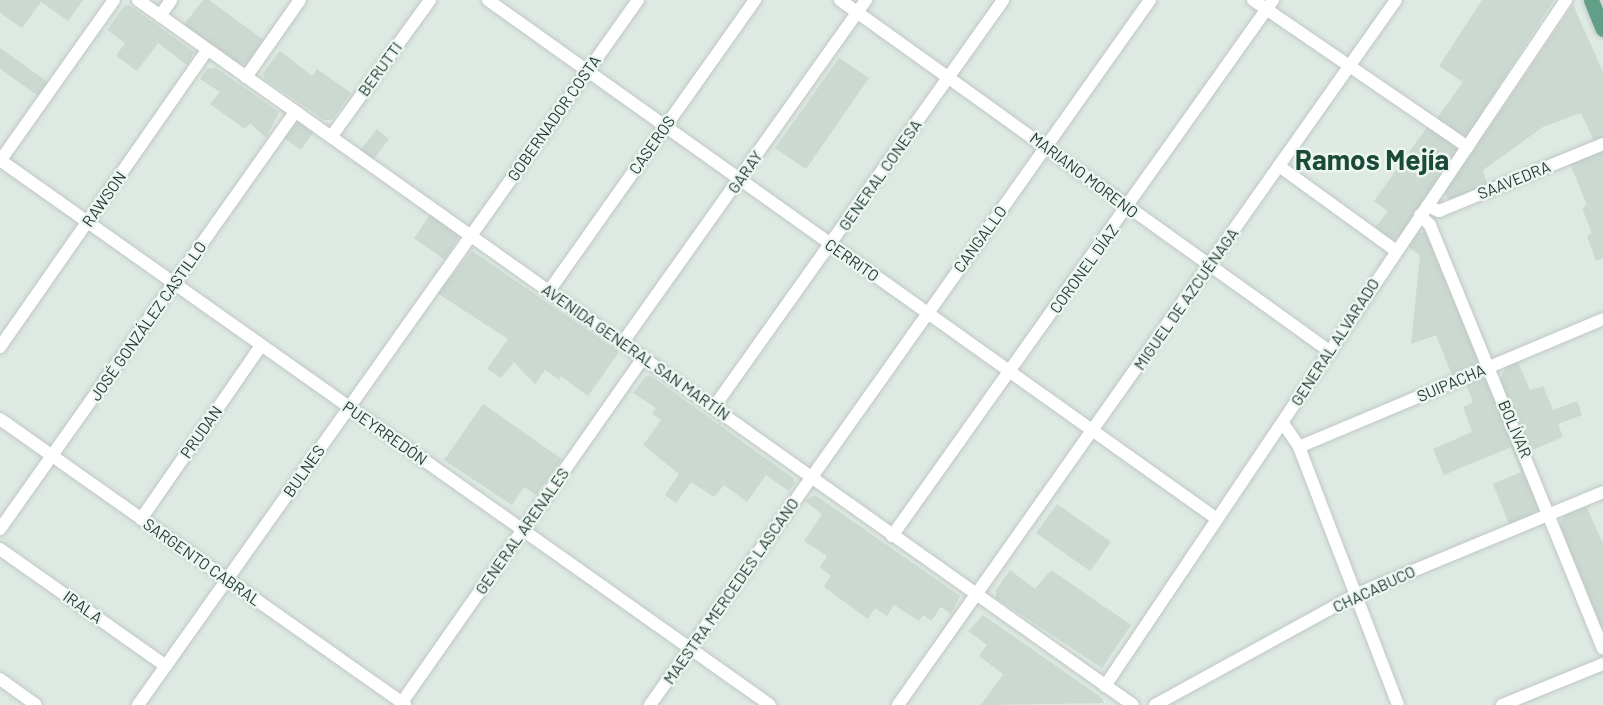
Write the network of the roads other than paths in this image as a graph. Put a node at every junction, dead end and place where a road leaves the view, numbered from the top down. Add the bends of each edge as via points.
1 (114, 0) edge
2 (138, 0) edge
3 (171, 0) edge
4 (300, 0) edge
5 (430, 0) edge
6 (488, 0) edge
7 (638, 0) edge
8 (755, 0) edge
9 (840, 0) edge
10 (866, 0) edge
11 (1003, 0) edge
12 (1150, 0) edge
13 (1253, 0) edge
14 (1396, 0) edge
15 (1566, 0) edge
16 (1591, 0) edge
17 (1270, 5) edge
18 (858, 12) junction
19 (160, 16) junction
20 (1603, 29) edge
21 (207, 50) junction
22 (1349, 66) junction
23 (588, 71) junction
24 (246, 78) junction
25 (948, 78) junction
26 (295, 112) junction
27 (665, 125) junction
28 (331, 138) junction
29 (1603, 144) edge
30 (1046, 147) junction
31 (1468, 147) junction
32 (0, 160) edge
33 (1280, 166) junction
34 (740, 178) junction
35 (1128, 208) junction
36 (1424, 210) junction
37 (88, 222) junction
38 (470, 236) junction
39 (831, 245) junction
40 (1395, 250) junction
41 (1208, 265) junction
42 (175, 284) junction
43 (549, 291) junction
44 (928, 312) junction
45 (1603, 319) edge
46 (623, 342) junction
47 (261, 346) junction
48 (0, 347) edge
49 (1328, 350) junction
50 (644, 357) junction
51 (1489, 367) junction
52 (1011, 371) junction
53 (714, 407) junction
54 (349, 408) junction
55 (0, 419) edge
56 (1283, 423) junction
57 (1095, 430) junction
58 (1299, 447) junction
59 (52, 456) junction
60 (811, 477) junction
61 (1603, 492) edge
62 (1550, 513) junction
63 (141, 519) junction
64 (1217, 519) junction
65 (0, 529) edge
66 (522, 530) junction
67 (892, 536) junction
68 (0, 549) edge
69 (228, 580) junction
70 (1357, 594) junction
71 (975, 596) junction
72 (1603, 648) edge
73 (690, 649) junction
74 (1603, 664) edge
75 (165, 666) junction
76 (0, 679) edge
77 (1105, 686) junction
78 (1125, 703) edge
79 (403, 704) edge
80 (36, 705) edge
81 (138, 705) edge
82 (650, 705) edge
83 (770, 705) edge
84 (897, 705) edge
85 (1155, 705) edge
86 (1398, 705) edge
87 (1502, 705) edge

1 - 32 street
2 - 19 street, AVENIDA GENERAL SAN MARTÍN
3 - 19 street
4 - 24 street
5 - 28 street, BERUTTI
6 - 23 street, CERRITO
7 - 23 street, GOBERNADOR COSTA
8 - 27 street, CASEROS
9 - 18 street, MARIANO MORENO
10 - 18 street, GARAY
11 - 25 street, GENERAL CONESA
12 - 30 street, CANGALLO
13 - 17 street
14 - 22 street, MIGUEL DE AZCUÉNAGA
15 - 31 street, GENERAL ALVARADO
16 - 20 main road
17 - 22 street
17 - 35 street, CORONEL DÍAZ
18 - 25 street, MARIANO MORENO
18 - 34 street, GARAY
19 - 21 street, AVENIDA GENERAL SAN MARTÍN
21 - 24 street, AVENIDA GENERAL SAN MARTÍN
21 - 37 street, RAWSON
22 - 31 street
22 - 33 street, MIGUEL DE AZCUÉNAGA
23 - 27 street, CERRITO
23 - 38 street, GOBERNADOR COSTA
24 - 26 street, AVENIDA GENERAL SAN MARTÍN
25 - 30 street, MARIANO MORENO
25 - 39 street, GENERAL CONESA
26 - 28 street, AVENIDA GENERAL SAN MARTÍN
26 - 42 street, JOSÉ GONZÁLEZ CASTILLO
27 - 34 street, CERRITO
27 - 43 street, CASEROS
28 - 38 street, AVENIDA GENERAL SAN MARTÍN
29 - 36 street, SAAVEDRA via 1439,211
30 - 35 street, MARIANO MORENO
30 - 44 street, CANGALLO
31 - 36 street, GENERAL ALVARADO
32 - 37 street, PUEYRREDÓN
33 - 40 street
33 - 41 street, MIGUEL DE AZCUÉNAGA
34 - 39 street, CERRITO
34 - 46 street, GARAY
35 - 41 street, MARIANO MORENO
35 - 52 street, CORONEL DÍAZ
36 - 40 street, GENERAL ALVARADO
36 - 51 street, BOLÍVAR
37 - 42 street, PUEYRREDÓN
37 - 48 street, RAWSON
38 - 43 street, AVENIDA GENERAL SAN MARTÍN
38 - 54 street, BULNES
39 - 44 street, CERRITO
39 - 53 street, GENERAL CONESA
40 - 49 street, GENERAL ALVARADO
41 - 49 street, MARIANO MORENO
41 - 57 street, MIGUEL DE AZCUÉNAGA
42 - 47 street, PUEYRREDÓN
42 - 59 street, JOSÉ GONZÁLEZ CASTILLO
43 - 46 street, AVENIDA GENERAL SAN MARTÍN
44 - 52 street, CERRITO
44 - 60 street, CANGALLO
45 - 51 street, SUIPACHA
46 - 50 street, AVENIDA GENERAL SAN MARTÍN
47 - 54 street, PUEYRREDÓN
47 - 63 street, PRUDAN
49 - 56 street, GENERAL ALVARADO
50 - 53 street, AVENIDA GENERAL SAN MARTÍN
50 - 66 street, GENERAL ARENALES
51 - 58 street, SUIPACHA
51 - 62 street, BOLÍVAR
52 - 57 street, CERRITO
52 - 67 street, CORONEL DÍAZ
53 - 60 street, AVENIDA GENERAL SAN MARTÍN
54 - 66 street, PUEYRREDÓN
54 - 69 street, BULNES
55 - 59 street, SARGENTO CABRAL
56 - 58 street
56 - 64 street, GENERAL ALVARADO
57 - 64 street, CERRITO
57 - 71 street, MIGUEL DE AZCUÉNAGA
58 - 70 street
59 - 63 street, SARGENTO CABRAL
59 - 65 street, JOSÉ GONZÁLEZ CASTILLO
60 - 67 street, AVENIDA GENERAL SAN MARTÍN
60 - 73 street, MAESTRA MERCEDES LASCANO
61 - 62 street, CHACABUCO
62 - 70 street, CHACABUCO
62 - 72 street, BOLÍVAR
63 - 69 street, SARGENTO CABRAL
64 - 77 street, GENERAL ALVARADO
66 - 73 street, PUEYRREDÓN
66 - 79 street, GENERAL ARENALES
67 - 71 street, AVENIDA GENERAL SAN MARTÍN
68 - 75 street, IRALA
69 - 75 street, BULNES
69 - 79 street, SARGENTO CABRAL
70 - 85 street, CHACABUCO
70 - 86 street
71 - 77 street, AVENIDA GENERAL SAN MARTÍN
71 - 84 street, MIGUEL DE AZCUÉNAGA
73 - 82 street, MAESTRA MERCEDES LASCANO
73 - 83 street, PUEYRREDÓN
74 - 87 street
75 - 81 street, BULNES
76 - 80 street
77 - 78 street, AVENIDA GENERAL SAN MARTÍN

